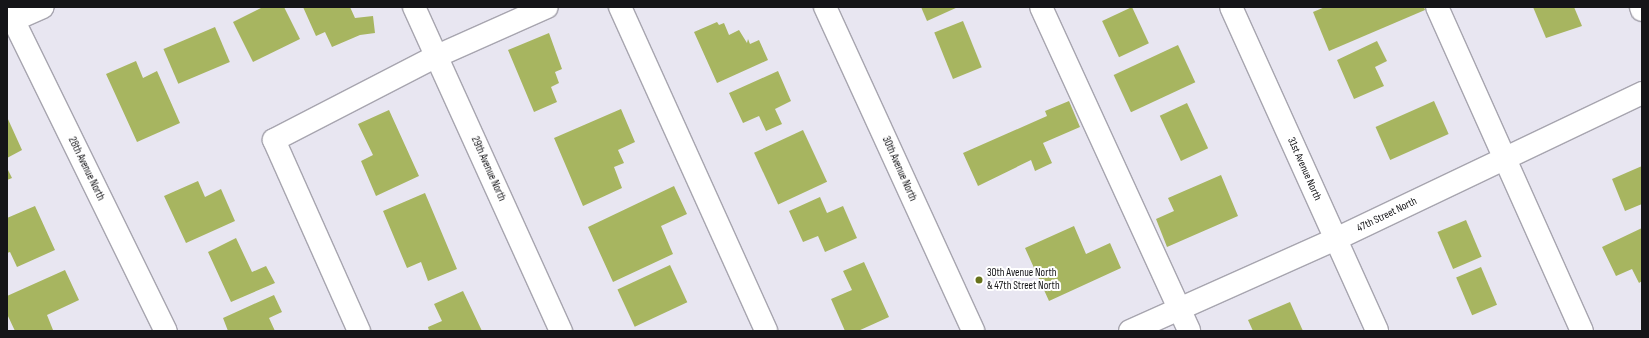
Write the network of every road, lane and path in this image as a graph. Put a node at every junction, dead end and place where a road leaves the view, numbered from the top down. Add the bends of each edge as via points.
1 (43, 7) edge
2 (414, 7) edge
3 (547, 7) edge
4 (620, 7) edge
5 (825, 7) edge
6 (1041, 7) edge
7 (1231, 7) edge
8 (1437, 7) edge
9 (1641, 7) edge
10 (1642, 10) edge
11 (9, 17) edge
12 (437, 56) junction
13 (1642, 93) edge
14 (1504, 159) junction
15 (1336, 239) junction
16 (1179, 309) junction
17 (160, 329) edge
18 (359, 331) edge
19 (561, 331) edge
20 (766, 331) edge
21 (973, 331) edge
22 (1130, 331) edge
23 (1189, 331) edge
24 (1377, 331) edge
25 (1582, 331) edge

1 - 11 street
2 - 12 street, 29th Avenue North
3 - 12 street
4 - 20 street
5 - 21 street, 30th Avenue North
6 - 16 street
7 - 15 street, 31st Avenue North
8 - 14 street
9 - 10 street
11 - 17 street, 28th Avenue North
12 - 18 street via 274,140
12 - 19 street, 29th Avenue North
13 - 14 street, 47th Street North
14 - 15 street, 47th Street North
14 - 25 street
15 - 16 street, 47th Street North
15 - 24 street, 31st Avenue North
16 - 22 street, 47th Street North
16 - 23 street

